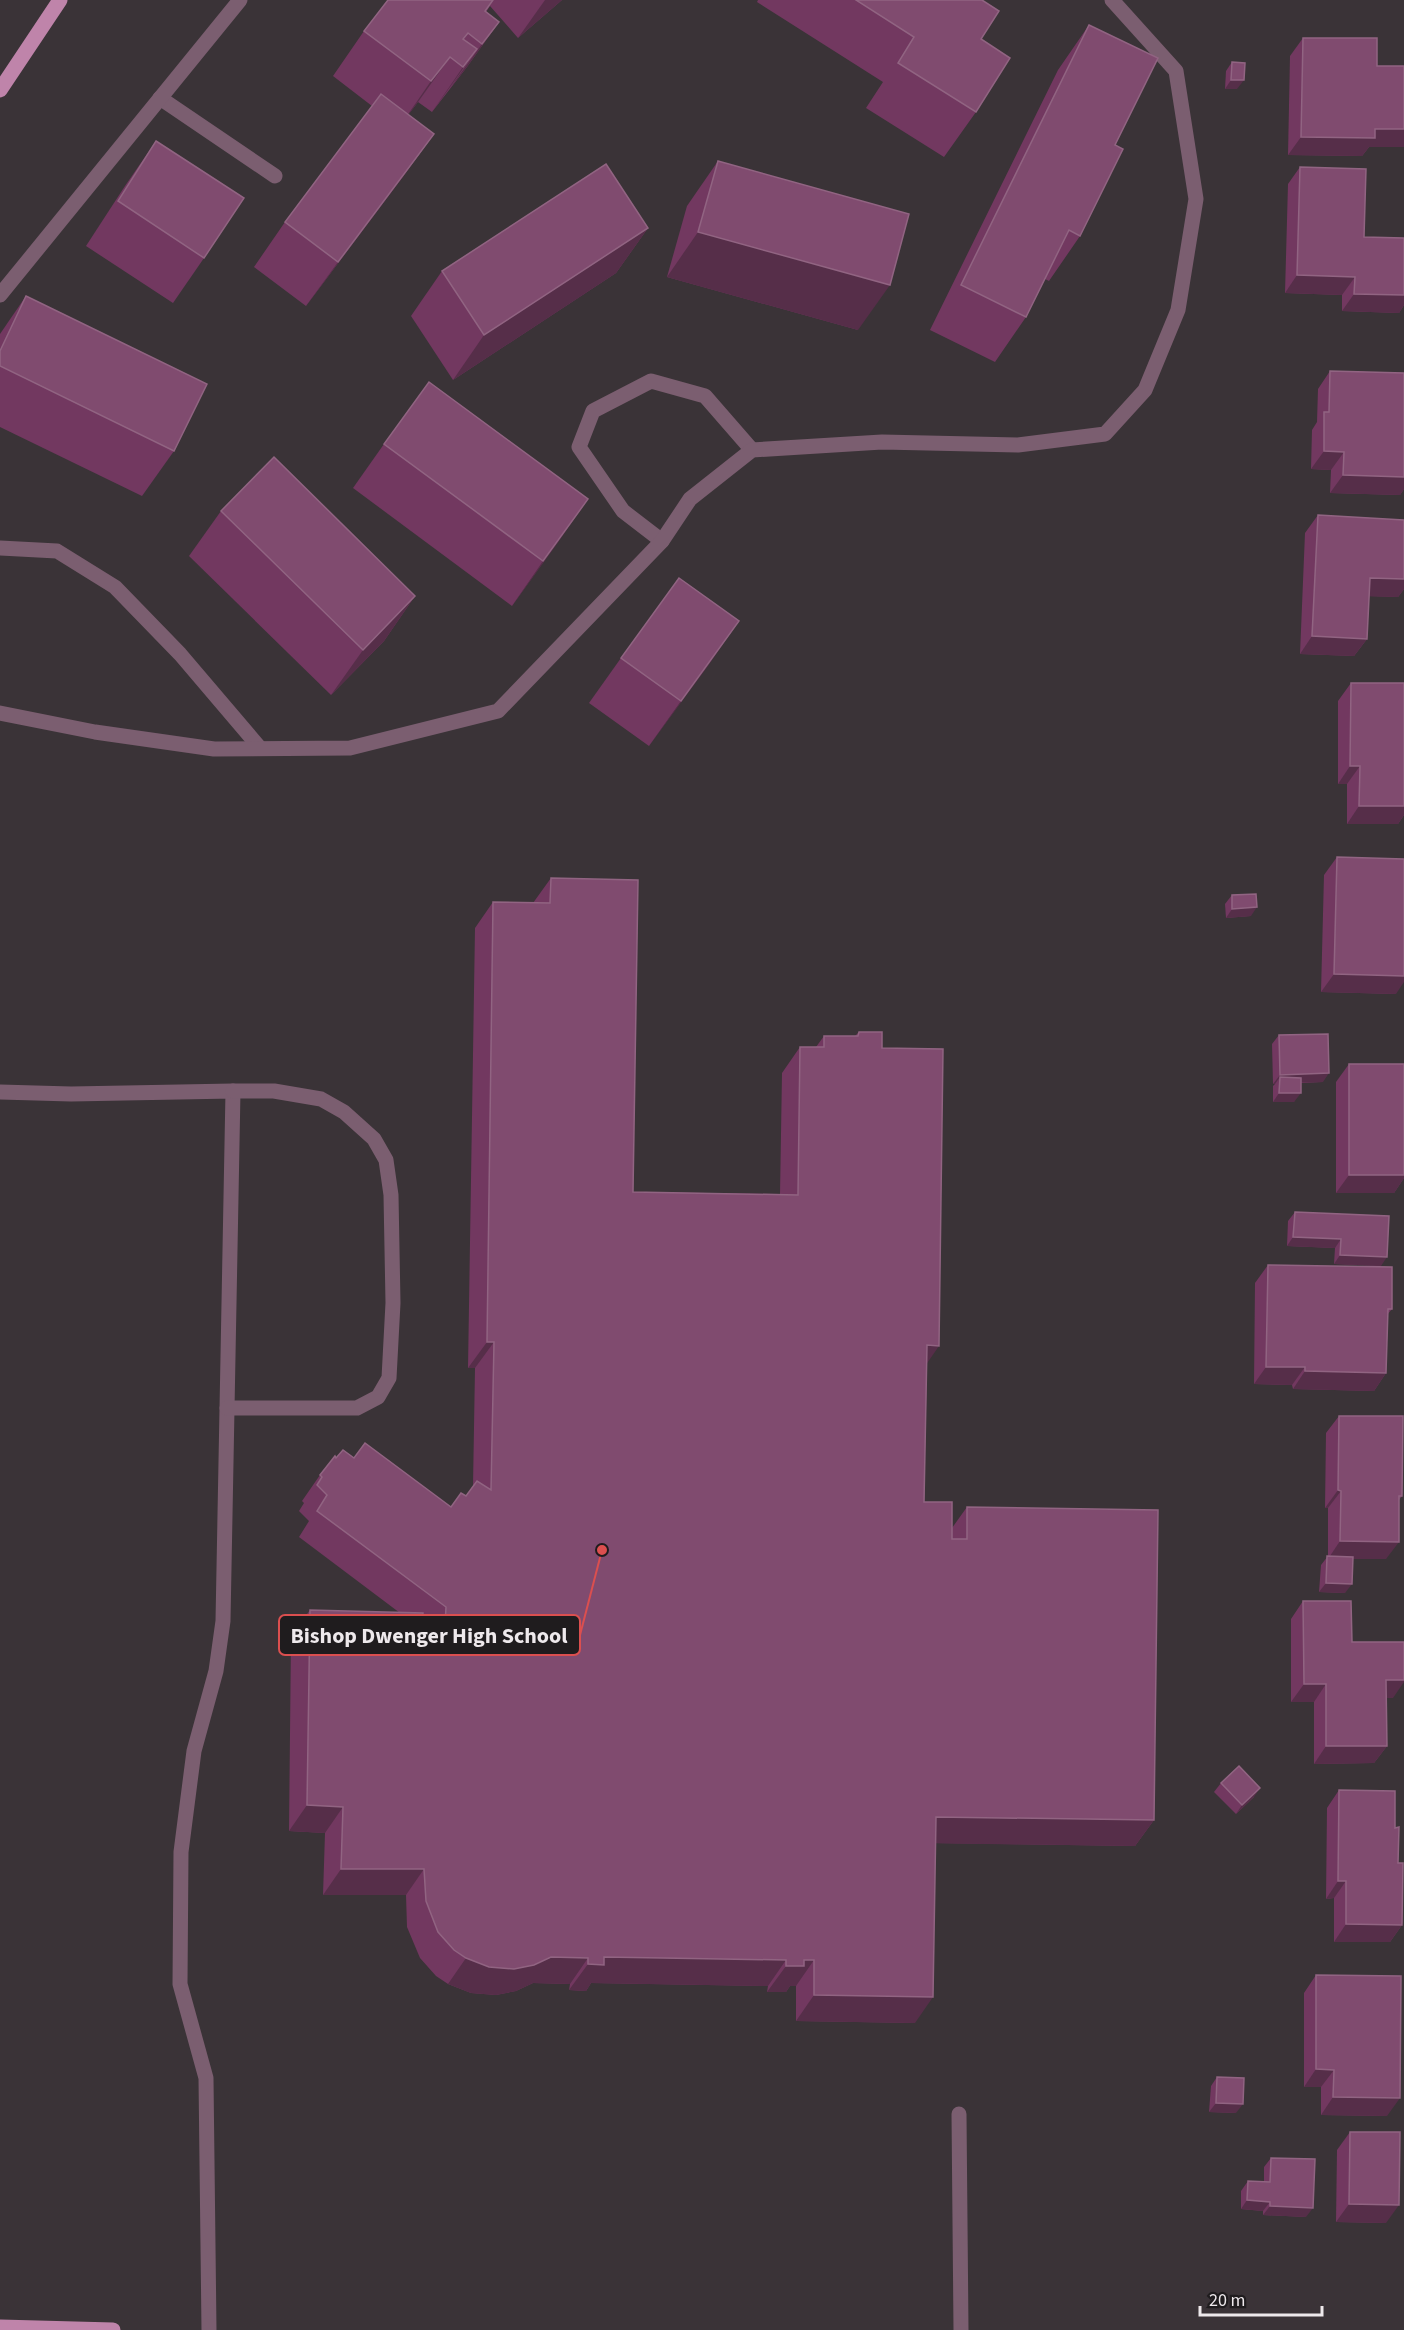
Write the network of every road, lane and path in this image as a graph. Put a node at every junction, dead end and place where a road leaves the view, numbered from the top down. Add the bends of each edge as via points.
1 (60, 0) edge
2 (240, 0) edge
3 (1112, 0) edge
4 (0, 90) edge
5 (160, 98) junction
6 (274, 176) dead end
7 (0, 295) edge
8 (752, 450) junction
9 (662, 541) junction
10 (0, 548) edge
11 (0, 713) edge
12 (260, 748) junction
13 (233, 1091) junction
14 (0, 1092) edge
15 (227, 1408) junction
16 (959, 2114) dead end
17 (0, 2327) edge
18 (113, 2330) edge
19 (209, 2330) edge
20 (961, 2330) edge

1 - 4 main road
2 - 5 street
3 - 8 street via 1176,70 1196,199 1178,310 1145,390 1105,434 1018,445 882,442
5 - 6 street
5 - 7 street
8 - 9 street via 690,499
8 - 9 street via 705,396 651,381 593,411 579,447 624,512
9 - 12 street via 498,711 350,748
10 - 12 street via 57,551 115,587 180,654
11 - 12 street via 95,732 214,748
13 - 14 street
13 - 15 street
13 - 15 street via 274,1091 321,1098 374,1139 386,1160 391,1195 393,1304 389,1378 378,1396 357,1408
15 - 19 street via 223,1621 216,1671 194,1751 181,1852 180,1984 206,2078
16 - 20 street
17 - 18 main road

